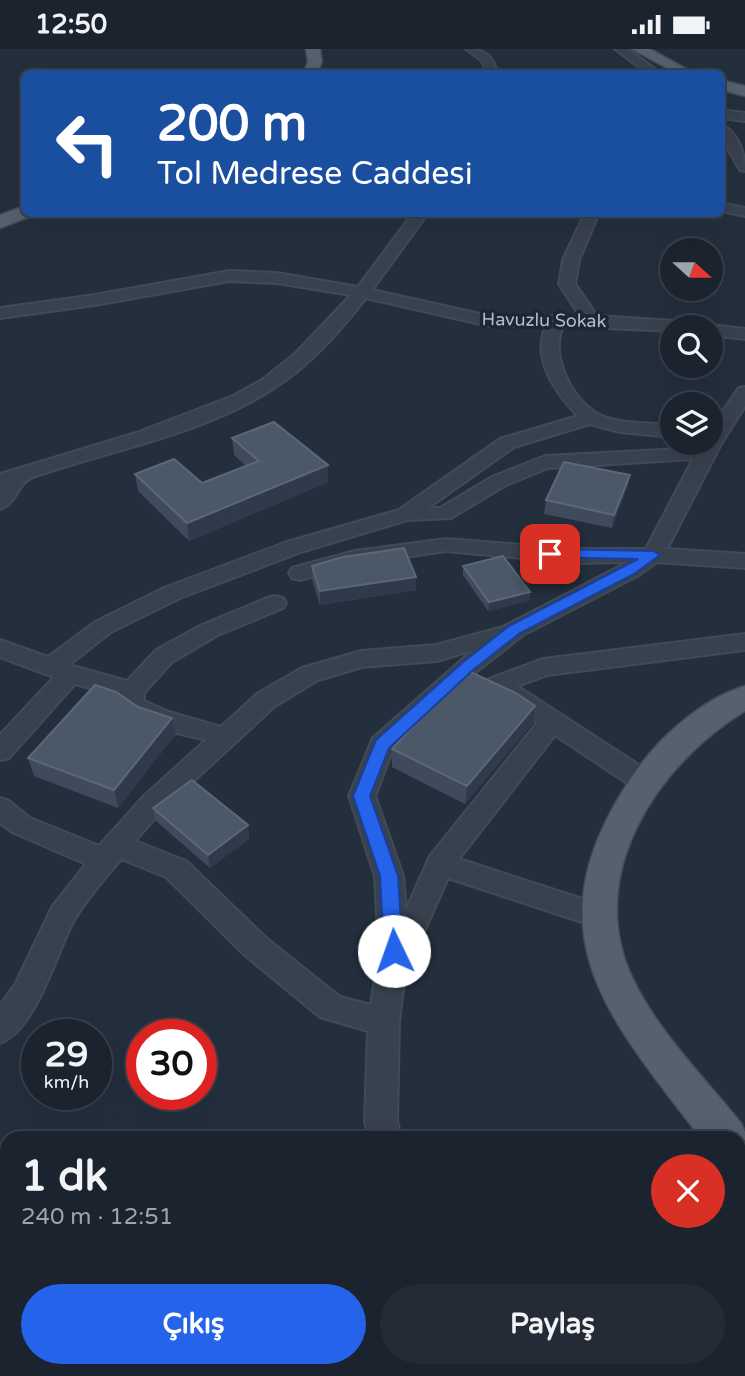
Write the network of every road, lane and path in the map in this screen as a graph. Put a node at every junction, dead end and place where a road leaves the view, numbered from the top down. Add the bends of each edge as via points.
1 (313, 49) edge
2 (472, 49) edge
3 (639, 49) edge
4 (620, 50) edge
5 (311, 70) edge
6 (491, 70) edge
7 (650, 70) edge
8 (681, 70) edge
9 (725, 86) edge
10 (745, 91) edge
11 (725, 114) edge
12 (745, 117) edge
13 (725, 133) edge
14 (745, 167) edge
15 (21, 200) edge
16 (0, 205) edge
17 (725, 208) edge
18 (745, 212) edge
19 (21, 213) edge
20 (418, 217) edge
21 (590, 217) edge
22 (0, 222) edge
23 (360, 292) junction
24 (0, 313) edge
25 (592, 321) junction
26 (556, 322) junction
27 (660, 325) edge
28 (723, 331) edge
29 (745, 334) edge
30 (745, 392) edge
31 (590, 418) junction
32 (723, 424) edge
33 (660, 430) edge
34 (660, 447) edge
35 (704, 455) edge
36 (22, 474) junction
37 (0, 480) edge
38 (0, 503) edge
39 (407, 515) junction
40 (653, 555) junction
41 (745, 561) edge
42 (300, 573) dead end
43 (275, 603) dead end
44 (514, 630) junction
45 (745, 642) edge
46 (0, 648) edge
47 (468, 666) junction
48 (61, 670) junction
49 (497, 685) junction
50 (132, 691) junction
51 (745, 697) edge
52 (552, 721) junction
53 (225, 737) junction
54 (0, 751) edge
55 (645, 782) junction
56 (0, 809) edge
57 (110, 852) junction
58 (440, 864) junction
59 (600, 916) junction
60 (393, 941) junction
61 (384, 1022) junction
62 (0, 1029) edge
63 (384, 1131) edge
64 (721, 1131) edge

1 - 5 main road
2 - 6 street via 487,59
3 - 8 main road
4 - 7 street
9 - 10 main road
11 - 12 street
13 - 14 street
15 - 16 main road
17 - 18 street
19 - 22 main road
20 - 23 street
21 - 25 street via 571,260 567,284
23 - 24 street, Havuzlu Sokak via 277,278 229,276
23 - 26 street, Havuzlu Sokak via 489,321
23 - 36 street via 316,345 250,395 119,445
25 - 26 street, Havuzlu Sokak
25 - 27 street, Havuzlu Sokak
26 - 31 street via 548,334 549,354 571,399
28 - 29 street
30 - 32 street
31 - 33 street
31 - 39 street via 507,443
34 - 39 street via 545,462 499,481 444,514
35 - 40 street
36 - 37 street
36 - 38 street
39 - 48 street via 294,547 172,593 103,627
40 - 41 street
40 - 42 street via 576,555 446,545 355,558
40 - 44 street
43 - 50 street via 210,630 164,656
44 - 47 street
44 - 53 street via 437,653 361,659 310,674 266,700
45 - 49 street via 543,667
46 - 48 street
47 - 49 street
47 - 60 street via 382,744 362,796 389,876
48 - 50 street
48 - 54 street
49 - 52 street
50 - 53 street via 132,705 161,719
51 - 55 main road via 685,737
52 - 55 street
52 - 58 street
53 - 57 street via 152,804
55 - 59 main road via 629,805 607,862
56 - 57 street via 21,825
57 - 61 street via 176,870 256,947 331,1008
57 - 62 street via 62,915 26,994
58 - 59 street
58 - 60 street via 413,926
59 - 64 main road via 612,975 634,1015
60 - 61 street
61 - 63 street

